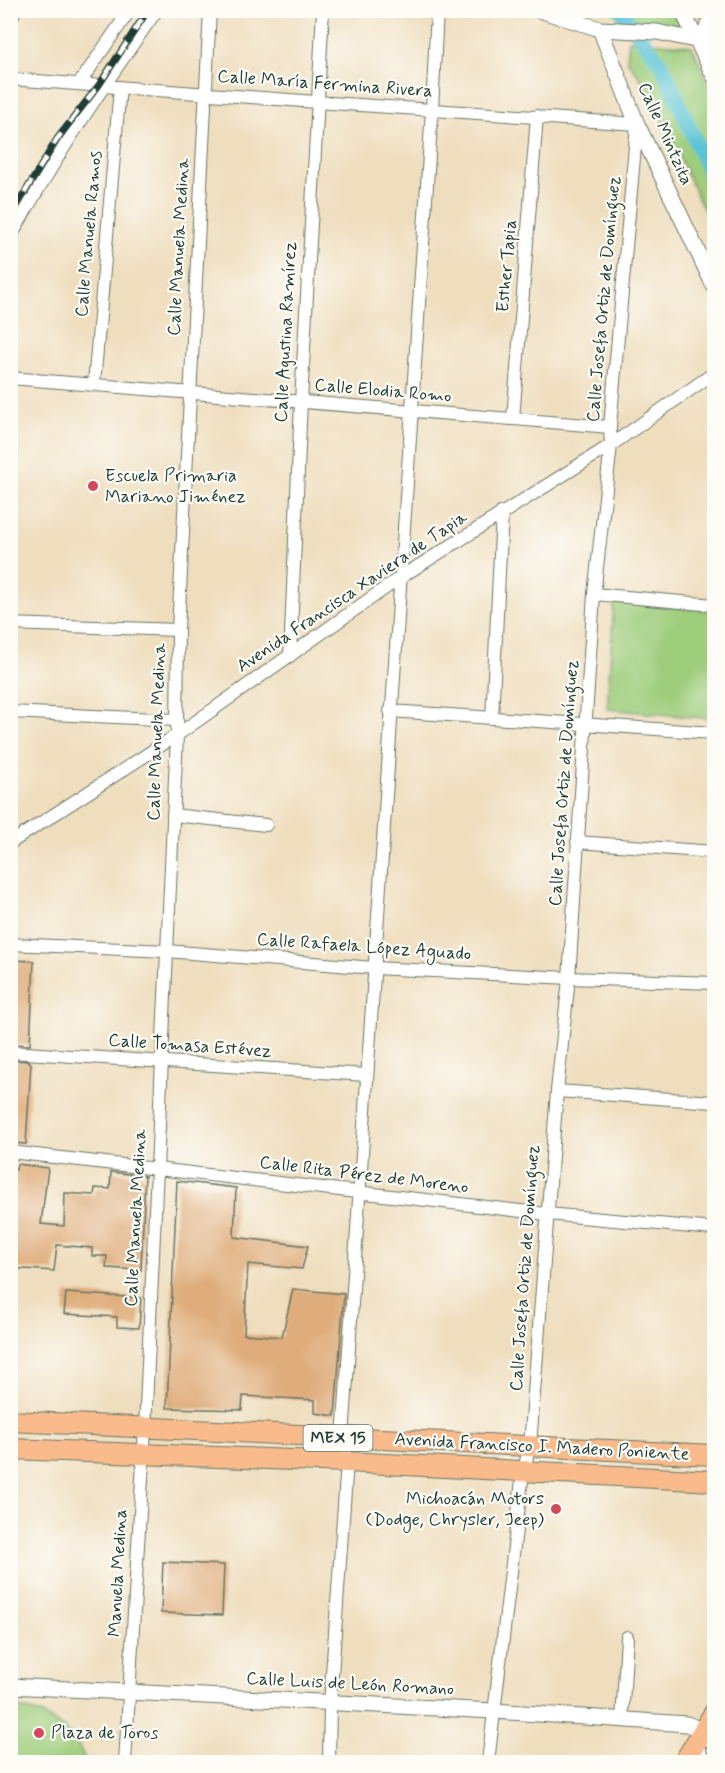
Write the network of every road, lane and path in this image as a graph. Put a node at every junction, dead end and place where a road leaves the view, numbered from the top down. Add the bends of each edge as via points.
1 (130, 10) edge
2 (157, 10) edge
3 (210, 10) edge
4 (322, 10) edge
5 (437, 10) edge
6 (539, 10) edge
7 (682, 10) edge
8 (712, 10) edge
9 (600, 29) junction
10 (705, 42) edge
11 (714, 76) edge
12 (10, 79) edge
13 (79, 84) junction
14 (103, 86) junction
15 (120, 87) junction
16 (205, 93) junction
17 (316, 102) junction
18 (432, 110) junction
19 (537, 116) junction
20 (637, 124) junction
21 (10, 238) edge
22 (714, 286) edge
23 (714, 373) edge
24 (10, 378) edge
25 (94, 384) junction
26 (190, 393) junction
27 (301, 402) junction
28 (410, 411) junction
29 (513, 419) junction
30 (609, 427) junction
31 (611, 445) junction
32 (502, 512) junction
33 (401, 576) junction
34 (594, 594) junction
35 (714, 605) edge
36 (10, 624) edge
37 (178, 630) junction
38 (290, 656) junction
39 (390, 711) junction
40 (10, 712) edge
41 (492, 718) junction
42 (177, 720) junction
43 (587, 723) junction
44 (714, 733) edge
45 (177, 735) junction
46 (172, 814) junction
47 (266, 825) dead end
48 (577, 842) junction
49 (10, 843) edge
50 (714, 852) edge
51 (10, 944) edge
52 (167, 951) junction
53 (374, 968) junction
54 (569, 978) junction
55 (714, 982) edge
56 (10, 1052) edge
57 (161, 1062) junction
58 (367, 1075) junction
59 (557, 1091) junction
60 (714, 1102) edge
61 (10, 1152) edge
62 (157, 1169) junction
63 (359, 1193) junction
64 (547, 1214) junction
65 (714, 1229) edge
66 (10, 1421) edge
67 (145, 1429) junction
68 (343, 1438) junction
69 (530, 1446) junction
70 (10, 1449) edge
71 (142, 1455) junction
72 (714, 1455) edge
73 (347, 1462) junction
74 (523, 1472) junction
75 (714, 1481) edge
76 (627, 1637) dead end
77 (10, 1686) edge
78 (129, 1693) junction
79 (330, 1703) junction
80 (493, 1711) junction
81 (714, 1713) edge
82 (622, 1720) junction
83 (701, 1741) edge
84 (125, 1762) edge
85 (329, 1762) edge
86 (488, 1762) edge
87 (684, 1762) edge

1 - 13 street
2 - 14 street
3 - 16 street, Calle Manuela Medina
4 - 17 street, Calle Agustina Ramírez
5 - 18 street
6 - 9 street
7 - 10 street
8 - 10 street
9 - 10 street via 657,32
9 - 20 street, Calle Mintzita
10 - 11 street
12 - 13 street, Calle María Fermina Rivera
13 - 14 street, Calle María Fermina Rivera
14 - 15 street, Calle María Fermina Rivera
14 - 21 street
15 - 16 street, Calle María Fermina Rivera
15 - 25 street, Calle Manuela Ramos
16 - 17 street, Calle María Fermina Rivera
16 - 26 street, Calle Manuela Medina
17 - 18 street, Calle María Fermina Rivera
17 - 27 street, Calle Agustina Ramírez
18 - 19 street, Calle María Fermina Rivera
18 - 28 street
19 - 20 street, Calle María Fermina Rivera
19 - 29 street, Esther Tapia
20 - 22 street, Calle Mintzita
20 - 30 street, Calle Josefa Ortiz de Domínguez
23 - 31 street, Avenida Francisca Xaviera de Tapia
24 - 25 street, Calle Elodia Romo
25 - 26 street, Calle Elodia Romo
26 - 27 street, Calle Elodia Romo
26 - 37 street, Calle Manuela Medina
27 - 28 street, Calle Elodia Romo
27 - 38 street, Calle Agustina Ramírez
28 - 29 street, Calle Elodia Romo
28 - 33 street
29 - 30 street, Calle Elodia Romo
30 - 31 street, Calle Josefa Ortiz de Domínguez
31 - 32 street, Avenida Francisca Xaviera de Tapia
31 - 34 street, Calle Josefa Ortiz de Domínguez
32 - 33 street, Avenida Francisca Xaviera de Tapia
32 - 41 street
33 - 38 street, Avenida Francisca Xaviera de Tapia
33 - 39 street
34 - 35 street
34 - 43 street, Calle Josefa Ortiz de Domínguez
36 - 37 street
37 - 42 street, Calle Manuela Medina
38 - 45 street, Avenida Francisca Xaviera de Tapia
39 - 41 street
39 - 53 street
40 - 42 street
41 - 43 street
42 - 45 street, Calle Manuela Medina
43 - 44 street
43 - 48 street, Calle Josefa Ortiz de Domínguez
45 - 46 street, Calle Manuela Medina
45 - 49 street, Avenida Francisca Xaviera de Tapia
46 - 47 street
46 - 52 street, Calle Manuela Medina
48 - 50 street
48 - 54 street, Calle Josefa Ortiz de Domínguez
51 - 52 street, Calle Rafaela López Aguado
52 - 53 street, Calle Rafaela López Aguado
52 - 57 street, Calle Manuela Medina
53 - 54 street, Calle Rafaela López Aguado
53 - 58 street
54 - 55 street, Calle Rafaela López Aguado
54 - 59 street, Calle Josefa Ortiz de Domínguez
56 - 57 street, Calle Tomasa Estévez
57 - 58 street, Calle Tomasa Estévez
57 - 62 street, Calle Manuela Medina
58 - 63 street
59 - 60 street
59 - 64 street, Calle Josefa Ortiz de Domínguez
61 - 62 street, Calle Rita Pérez de Moreno
62 - 63 street, Calle Rita Pérez de Moreno
62 - 67 street, Calle Manuela Medina
63 - 64 street, Calle Rita Pérez de Moreno
63 - 68 street
64 - 65 street, Calle Rita Pérez de Moreno
64 - 69 street, Calle Josefa Ortiz de Domínguez
66 - 67 main road, Avenida Francisco I. Madero Poniente / MEX 15
67 - 68 main road, Avenida Francisco I. Madero Poniente / MEX 15
67 - 71 street, Calle Manuela Medina
68 - 69 main road, Avenida Francisco I. Madero Poniente / MEX 15
68 - 73 street
69 - 72 main road, Avenida Francisco I. Madero Poniente / MEX 15
69 - 74 street, Calle Josefa Ortiz de Domínguez
70 - 71 main road, Avenida Francisco I. Madero Poniente / MEX 15
71 - 73 main road, Avenida Francisco I. Madero Poniente / MEX 15
71 - 78 street, Manuela Medina
73 - 74 main road, Avenida Francisco I. Madero Poniente / MEX 15
73 - 79 street
74 - 75 main road, Avenida Francisco I. Madero Poniente / MEX 15
74 - 80 street, Calle Josefa Ortiz de Domínguez
76 - 82 street
77 - 78 street, Calle Luis de León Romano
78 - 79 street, Calle Luis de León Romano
78 - 84 street, Manuela Medina
79 - 80 street, Calle Luis de León Romano
79 - 85 street
80 - 82 street, Calle Luis de León Romano
80 - 86 street, Calle Josefa Ortiz de Domínguez
81 - 83 main road
82 - 83 street, Calle Luis de León Romano
83 - 87 main road

